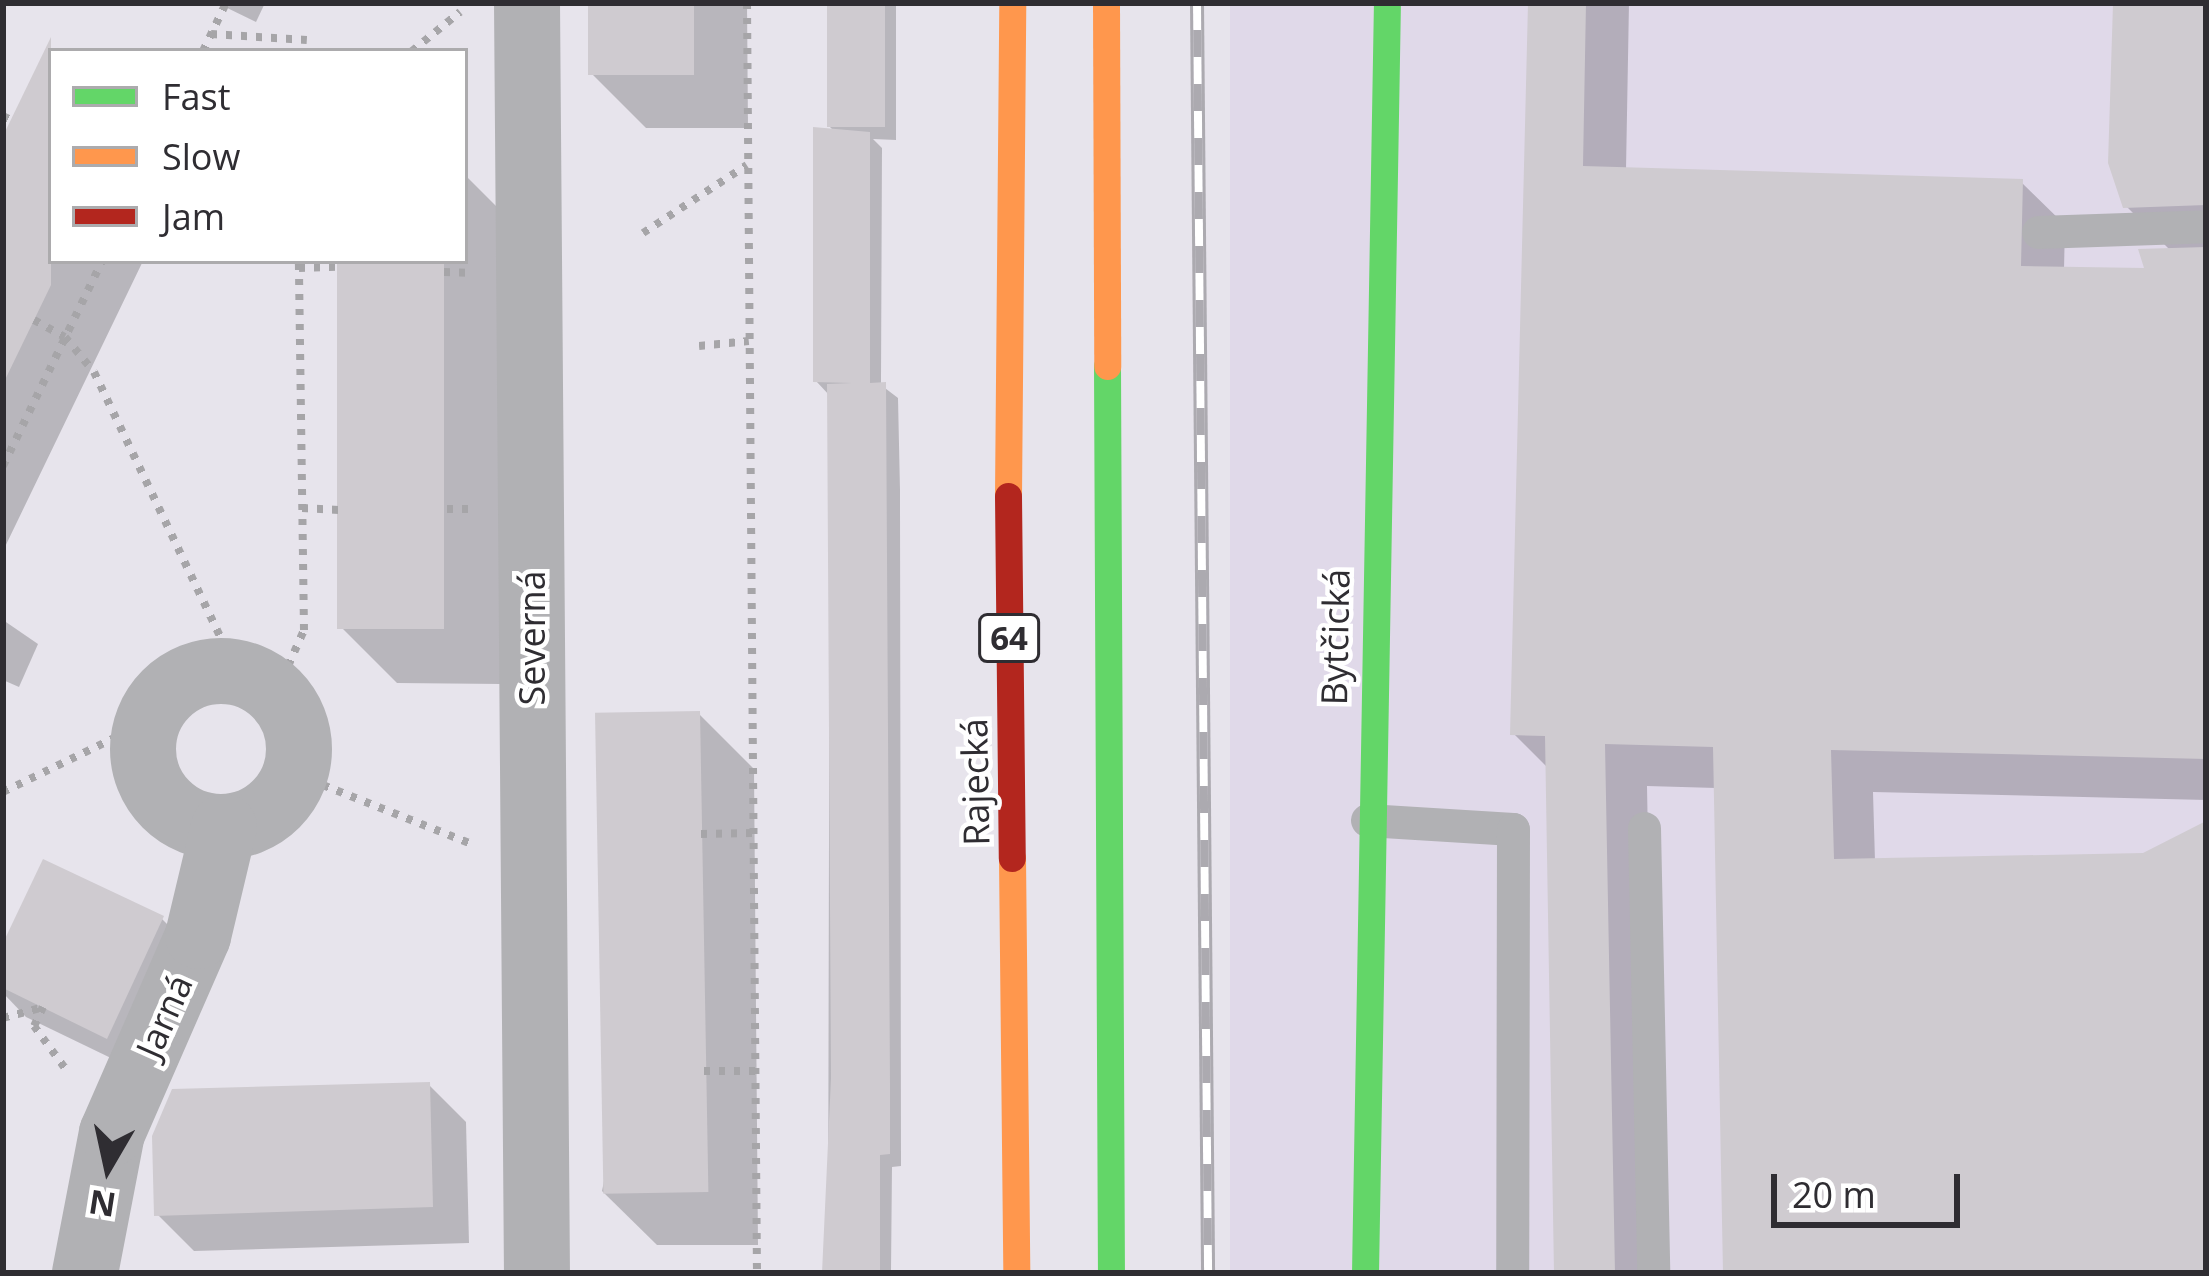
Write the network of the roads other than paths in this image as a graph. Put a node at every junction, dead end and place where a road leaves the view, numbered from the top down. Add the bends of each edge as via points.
1 (527, 3) edge
2 (1012, 3) edge
3 (1106, 3) edge
4 (1387, 3) edge
5 (2206, 226) edge
6 (2038, 232) dead end
7 (1367, 820) junction
8 (224, 827) junction
9 (1644, 828) dead end
10 (85, 1273) edge
11 (538, 1273) edge
12 (1016, 1273) edge
13 (1112, 1273) edge
14 (1365, 1273) edge
15 (1513, 1273) edge
16 (1653, 1273) edge

1 - 11 street, Severná
2 - 12 main road, Rajecká / 64 via 1007,426
3 - 13 main road
4 - 7 main road, Bytčická
5 - 6 lane
7 - 14 main road, Bytčická
7 - 15 lane via 1513,829
8 - 8 street via 187,819 158,796 142,747 147,722 173,687 215,671 257,683 297,731 295,774 268,812
8 - 10 street, Jarná via 198,936 112,1133
9 - 16 lane

